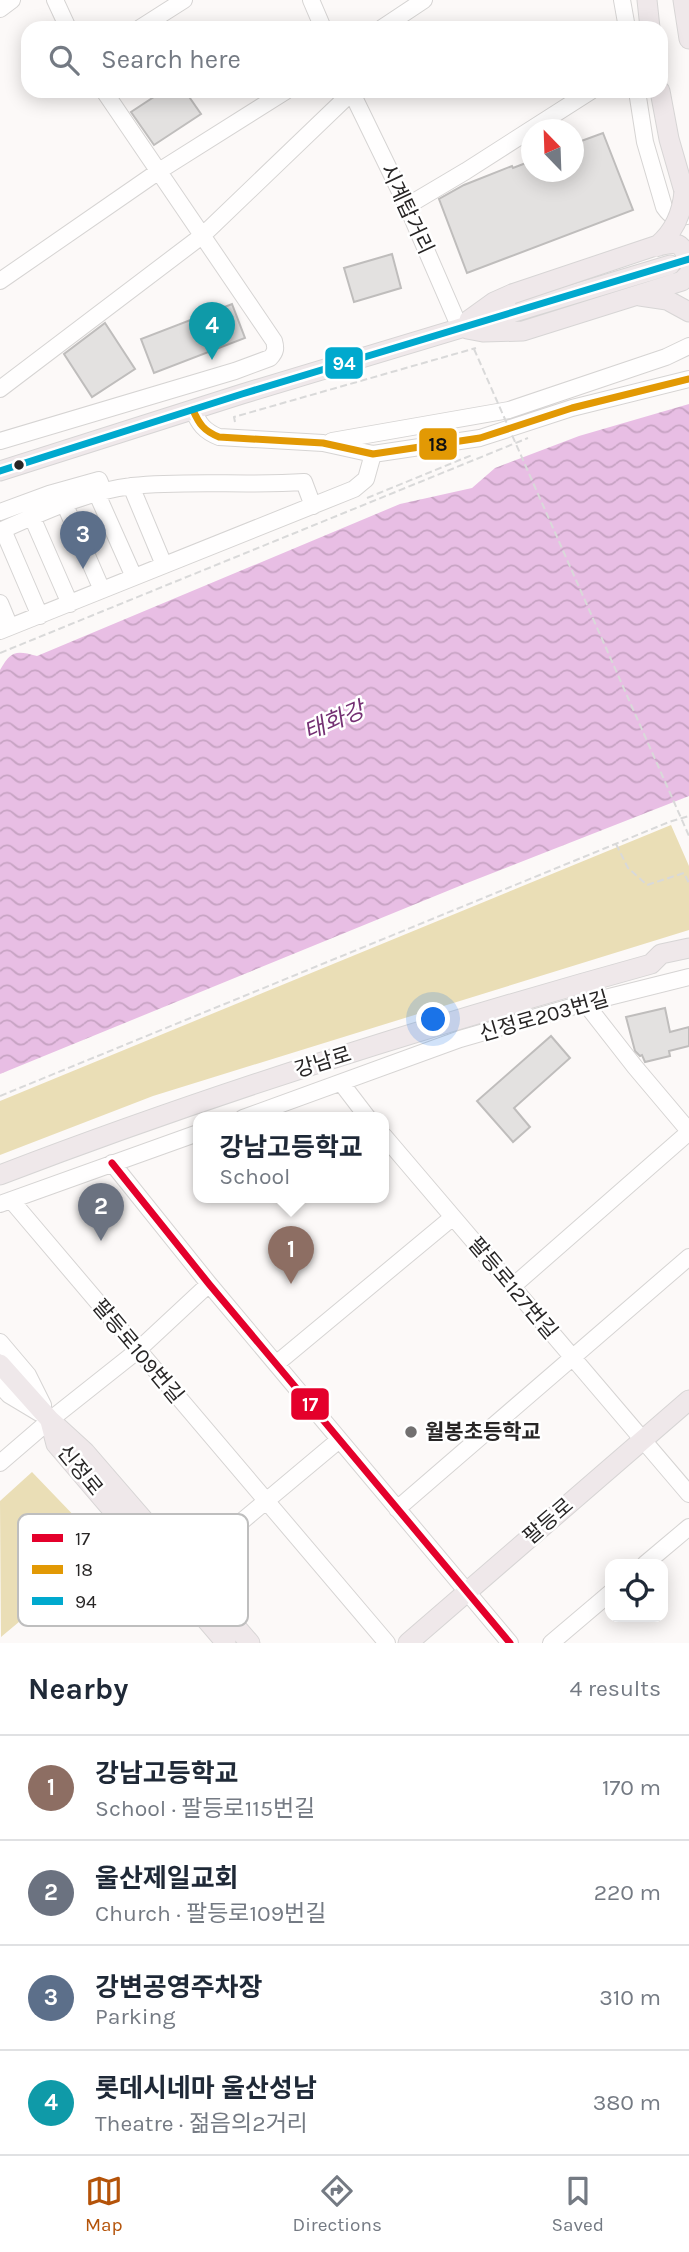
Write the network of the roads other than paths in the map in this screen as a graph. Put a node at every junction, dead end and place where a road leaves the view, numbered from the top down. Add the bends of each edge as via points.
1 (12, 0) edge
2 (55, 0) edge
3 (184, 0) edge
4 (311, 0) edge
5 (424, 0) edge
6 (622, 0) edge
7 (647, 0) edge
8 (683, 0) edge
9 (0, 9) edge
10 (65, 21) edge
11 (151, 21) edge
12 (320, 21) edge
13 (392, 21) edge
14 (625, 21) edge
15 (649, 21) edge
16 (689, 39) edge
17 (109, 98) edge
18 (275, 98) edge
19 (345, 98) edge
20 (354, 98) edge
21 (580, 98) edge
22 (637, 98) edge
23 (661, 98) edge
24 (159, 172) junction
25 (687, 200) edge
26 (407, 206) junction
27 (689, 215) edge
28 (203, 235) junction
29 (649, 250) junction
30 (680, 264) edge
31 (689, 274) edge
32 (0, 281) edge
33 (632, 296) junction
34 (689, 312) edge
35 (460, 328) junction
36 (689, 346) edge
37 (235, 371) junction
38 (689, 379) edge
39 (0, 389) edge
40 (242, 394) junction
41 (193, 410) junction
42 (0, 441) edge
43 (323, 443) junction
44 (373, 454) junction
45 (0, 471) edge
46 (131, 486) junction
47 (101, 493) junction
48 (65, 505) junction
49 (313, 506) junction
50 (0, 512) edge
51 (32, 517) junction
52 (1, 530) edge
53 (164, 565) junction
54 (134, 578) junction
55 (102, 590) junction
56 (0, 603) edge
57 (70, 604) junction
58 (40, 616) junction
59 (5, 629) edge
60 (689, 948) edge
61 (689, 961) edge
62 (651, 964) junction
63 (689, 977) edge
64 (585, 1003) junction
65 (342, 1084) junction
66 (260, 1112) edge
67 (363, 1112) edge
68 (689, 1132) edge
69 (193, 1135) edge
70 (389, 1142) edge
71 (112, 1163) junction
72 (0, 1175) edge
73 (6, 1202) edge
74 (453, 1217) junction
75 (689, 1257) edge
76 (209, 1284) junction
77 (512, 1287) junction
78 (0, 1342) edge
79 (137, 1351) junction
80 (573, 1357) junction
81 (0, 1364) edge
82 (276, 1364) junction
83 (0, 1385) edge
84 (689, 1400) edge
85 (50, 1420) junction
86 (340, 1440) junction
87 (643, 1440) junction
88 (0, 1463) edge
89 (100, 1482) junction
90 (689, 1494) edge
91 (266, 1502) junction
92 (397, 1509) junction
93 (125, 1514) edge
94 (132, 1514) edge
95 (248, 1517) edge
96 (689, 1527) edge
97 (651, 1559) edge
98 (466, 1592) junction
99 (605, 1597) edge
100 (213, 1626) edge
101 (235, 1626) edge
102 (226, 1643) edge
103 (250, 1643) edge
104 (387, 1643) edge
105 (408, 1643) edge
106 (510, 1643) edge
107 (551, 1643) edge

1 - 9 street
2 - 10 street
3 - 11 street
4 - 12 street
5 - 13 street
6 - 14 street
7 - 15 main road
8 - 16 main road
17 - 24 street
18 - 24 street
19 - 28 street
20 - 26 street, 시계탑거리
21 - 26 street
22 - 27 street via 664,207 670,216
23 - 25 main road
24 - 28 street
24 - 32 street
25 - 29 main road, bridge via 672,232
26 - 35 street, 시계탑거리
28 - 37 street via 276,348 270,358
28 - 39 street
29 - 30 main road, bridge via 676,243 685,249
29 - 35 main road, bridge via 512,293 475,313
30 - 35 main road
31 - 33 main road via 682,281
33 - 34 main road via 667,300
33 - 35 main road via 523,331
35 - 40 main road
36 - 43 street via 509,411
37 - 40 street
37 - 42 street
38 - 44 street via 572,408 480,439
40 - 41 main road
41 - 43 street via 198,423 219,437
41 - 45 main road
43 - 44 street
44 - 49 street via 366,479
46 - 47 street
46 - 49 street via 304,482
46 - 53 street
47 - 48 street
47 - 50 street via 99,480
47 - 54 street
48 - 51 street
48 - 55 street
49 - 53 street
51 - 52 street
51 - 57 street
52 - 58 street
53 - 54 street
54 - 55 street
55 - 57 street
56 - 59 street
57 - 58 street
58 - 59 street
60 - 62 main road, 강남로 via 661,954
61 - 62 main road, 강남로 via 664,967
62 - 72 main road, 강남로 via 245,1086
63 - 64 street, 신정로203번길
64 - 65 street, 신정로203번길 via 460,1039
64 - 68 street
65 - 66 street, 신정로203번길
65 - 67 street
68 - 77 street
69 - 71 street
70 - 74 street, 팔등로127번길
71 - 73 street
71 - 76 street
73 - 79 street, 팔등로109번길
74 - 77 street, 팔등로127번길
74 - 82 street
75 - 80 street
76 - 79 street
76 - 82 street
77 - 80 street, 팔등로127번길
78 - 85 street via 28,1375
79 - 85 street
79 - 91 street, 팔등로109번길
80 - 87 street, 팔등로127번길
80 - 92 street
81 - 85 main road, 신정로
82 - 86 street
83 - 85 street
84 - 87 main road, 팔등로
85 - 88 street
85 - 89 main road, 신정로 via 56,1444
86 - 91 street
86 - 92 street
87 - 90 street, 팔등로127번길
87 - 98 main road, 팔등로
89 - 93 main road, 신정로
89 - 94 main road, 신정로
91 - 95 street
91 - 104 street, 팔등로109번길
92 - 98 street
96 - 97 street
98 - 105 main road, 팔등로
98 - 106 street
99 - 107 street
100 - 102 main road, 신정로
101 - 103 main road, 신정로

